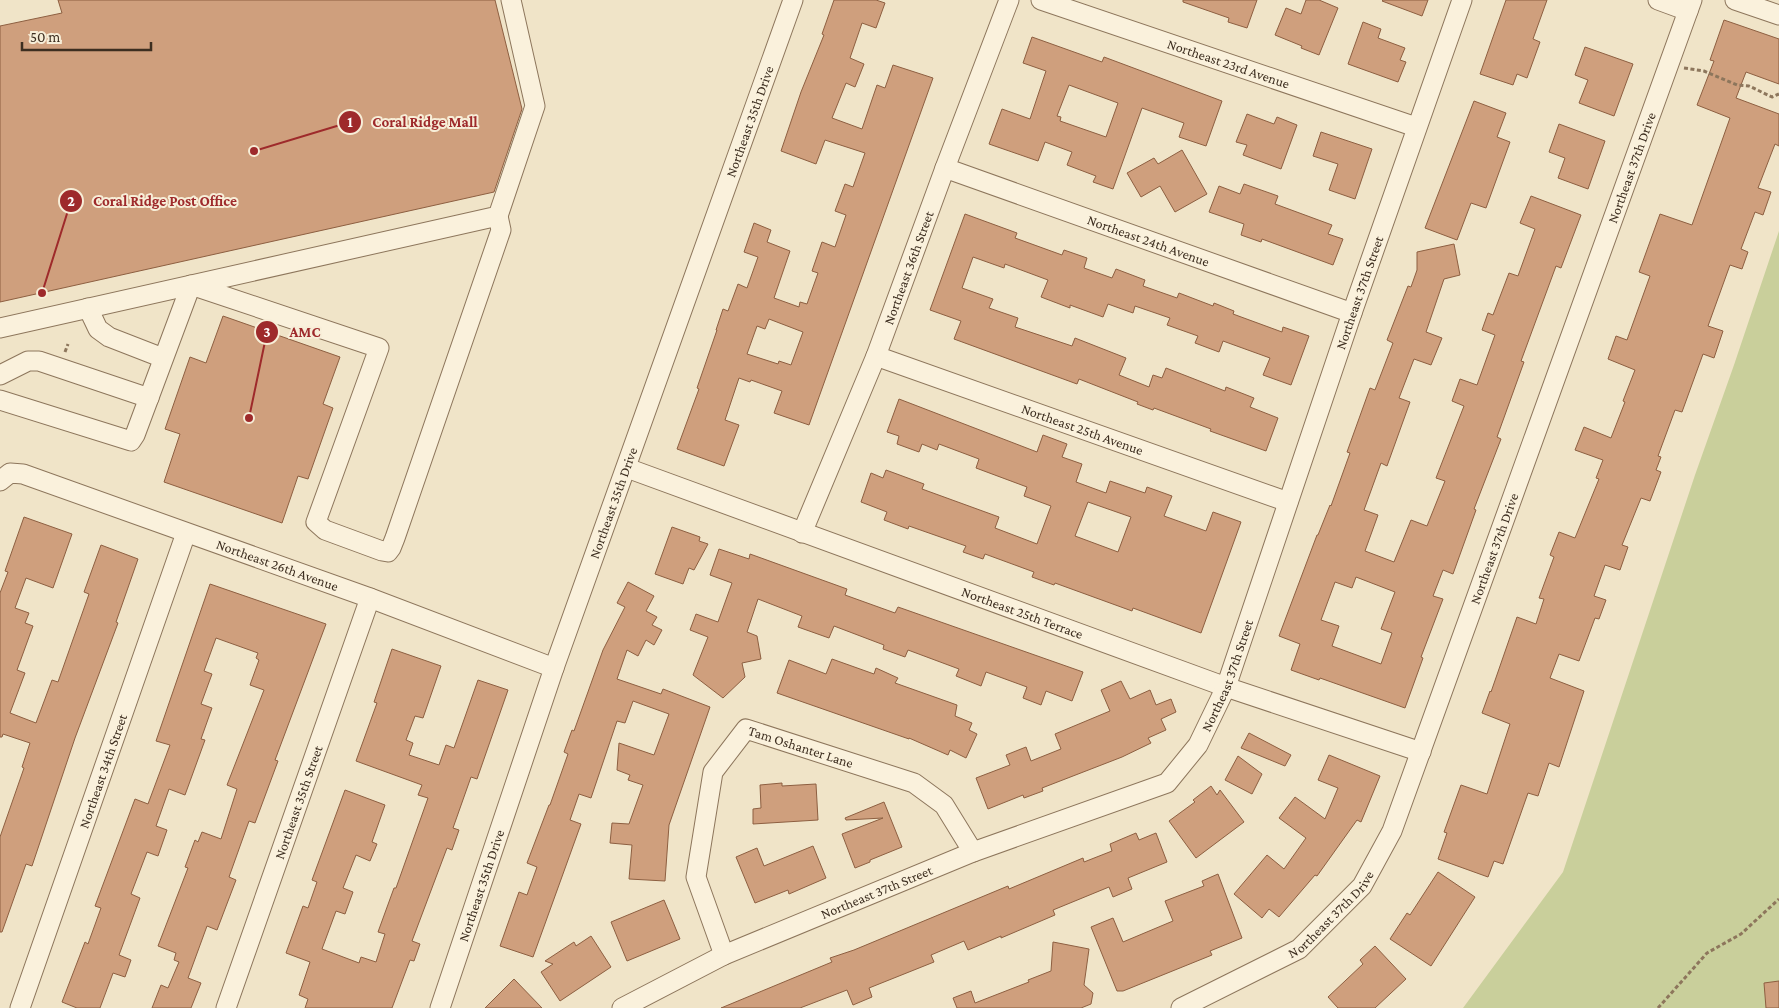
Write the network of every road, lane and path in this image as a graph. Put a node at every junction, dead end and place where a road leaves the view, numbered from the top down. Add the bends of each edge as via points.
1 (511, 0) edge
2 (793, 0) edge
3 (1009, 0) edge
4 (1041, 0) edge
5 (1462, 0) edge
6 (1658, 0) edge
7 (1735, 0) edge
8 (1690, 6) edge
9 (1779, 15) edge
10 (1670, 62) junction
11 (1779, 94) edge
12 (1416, 127) junction
13 (945, 168) junction
14 (498, 216) junction
15 (191, 285) junction
16 (88, 308) junction
17 (1352, 313) junction
18 (0, 328) edge
19 (876, 356) junction
20 (164, 358) junction
21 (0, 375) edge
22 (149, 398) junction
23 (0, 400) edge
24 (626, 468) junction
25 (0, 481) edge
26 (1288, 502) junction
27 (186, 533) junction
28 (802, 533) junction
29 (370, 598) junction
30 (554, 668) junction
31 (1226, 687) junction
32 (1421, 752) junction
33 (973, 852) junction
34 (1779, 899) edge
35 (724, 955) junction
36 (20, 1008) edge
37 (226, 1008) edge
38 (440, 1008) edge
39 (622, 1008) edge
40 (1181, 1008) edge
41 (1658, 1008) edge

1 - 14 street via 535,106
2 - 24 street, Northeast 35th Drive
3 - 13 street, Northeast 36th Street
4 - 12 street, Northeast 23rd Avenue
5 - 12 street, Northeast 37th Street
6 - 8 street
7 - 9 street
8 - 10 street, Northeast 37th Drive
10 - 11 path via 1688,70 1704,71 1737,85 1749,86 1772,97
10 - 32 street, Northeast 37th Drive
12 - 17 street, Northeast 37th Street
13 - 17 street, Northeast 24th Avenue
13 - 19 street, Northeast 36th Street
14 - 15 street
14 - 15 street via 501,230 388,552 325,530 316,522 379,348
15 - 16 street
15 - 20 street
16 - 18 street
16 - 20 street via 98,329 109,337
17 - 26 street, Northeast 37th Street
19 - 26 street, Northeast 25th Avenue
19 - 28 street, Northeast 36th Street
20 - 22 street
21 - 22 street via 28,361 39,361
22 - 23 street via 131,440
24 - 28 street, Northeast 25th Terrace
24 - 30 street, Northeast 35th Drive
25 - 27 street, Northeast 26th Avenue via 10,473 23,474
26 - 31 street, Northeast 37th Street
27 - 29 street, Northeast 26th Avenue
27 - 36 street, Northeast 34th Street
28 - 31 street, Northeast 25th Terrace
29 - 30 street, Northeast 26th Avenue
29 - 37 street, Northeast 35th Street
30 - 38 street, Northeast 35th Drive
31 - 32 street, Northeast 25th Terrace
31 - 33 street, Northeast 37th Street via 1198,744 1167,783
32 - 40 street, Northeast 37th Drive via 1392,831 1362,886 1299,949
33 - 35 street, Northeast 37th Street
33 - 35 street, Tam Oshanter Lane via 944,805 914,783 746,729 713,772 696,877
34 - 41 path via 1742,934 1707,953
35 - 39 street, Northeast 37th Street

